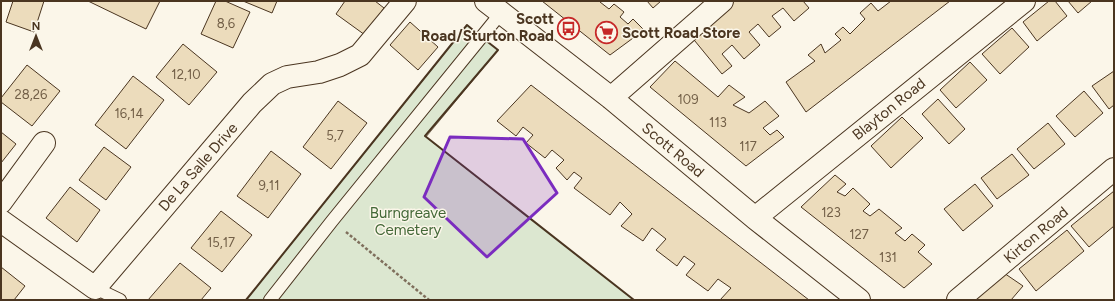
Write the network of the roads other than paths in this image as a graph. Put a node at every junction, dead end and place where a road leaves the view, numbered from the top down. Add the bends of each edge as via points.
1 (405, 1) edge
2 (722, 1) edge
3 (1024, 1) edge
4 (493, 7) edge
5 (611, 98) junction
6 (44, 143) dead end
7 (1114, 169) edge
8 (1, 202) edge
9 (755, 218) junction
10 (1, 222) edge
11 (94, 288) junction
12 (120, 300) edge
13 (270, 300) edge
14 (859, 300) edge
15 (958, 300) edge

1 - 11 street, De La Salle Drive via 360,55 319,72 287,77 272,84 252,103
2 - 5 street
3 - 9 street, Blayton Road
4 - 5 street, Scott Road
4 - 13 lane
5 - 9 street, Scott Road
6 - 8 street
7 - 15 street, Kirton Road
9 - 14 street, Scott Road
10 - 11 street
11 - 12 lane

